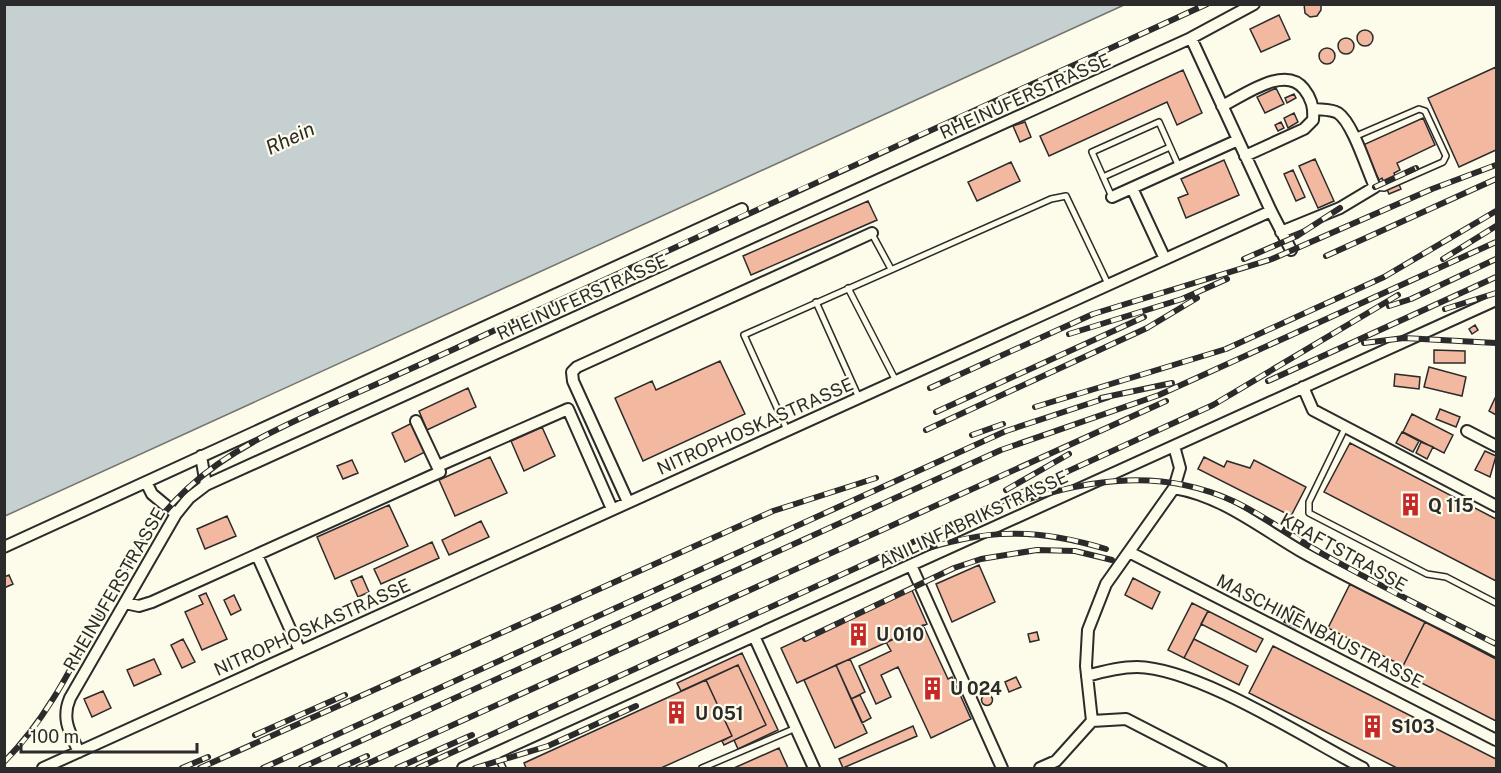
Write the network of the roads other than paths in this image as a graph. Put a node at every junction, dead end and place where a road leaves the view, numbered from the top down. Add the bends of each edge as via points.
1 (1254, 4) edge
2 (1191, 38) junction
3 (1222, 105) junction
4 (1314, 109) junction
5 (1353, 138) junction
6 (1238, 140) junction
7 (1170, 147) junction
8 (1245, 156) junction
9 (1179, 167) junction
10 (1103, 177) junction
11 (1375, 187) junction
12 (1132, 188) junction
13 (1112, 197) joint
14 (742, 209) dead end
15 (1271, 211) junction
16 (1281, 232) junction
17 (872, 233) joint
18 (1291, 250) dead end
19 (1165, 259) junction
20 (891, 269) junction
21 (1108, 284) junction
22 (848, 288) junction
23 (1497, 300) edge
24 (816, 303) junction
25 (896, 381) junction
26 (1303, 387) junction
27 (859, 398) junction
28 (582, 402) junction
29 (568, 409) junction
30 (416, 421) dead end
31 (1345, 428) junction
32 (787, 430) junction
33 (1467, 431) dead end
34 (1174, 446) junction
35 (1497, 446) edge
36 (201, 456) junction
37 (438, 466) junction
38 (146, 482) junction
39 (206, 485) junction
40 (1174, 489) junction
41 (628, 502) junction
42 (1497, 506) edge
43 (612, 509) junction
44 (176, 514) junction
45 (4, 547) edge
46 (1129, 552) junction
47 (257, 555) junction
48 (911, 565) junction
49 (125, 603) junction
50 (1497, 603) edge
51 (754, 636) junction
52 (300, 651) junction
53 (1497, 651) edge
54 (1087, 676) junction
55 (1092, 721) junction
56 (796, 728) junction
57 (1497, 740) edge
58 (79, 752) junction
59 (496, 754) junction
60 (43, 768) edge
61 (463, 768) edge
62 (503, 768) edge
63 (702, 768) edge
64 (814, 768) edge
65 (1002, 768) edge
66 (1040, 768) edge
67 (1221, 768) edge
68 (1363, 768) edge

1 - 2 street, RHEINUFERSTRASSE
2 - 3 street
2 - 39 street, RHEINUFERSTRASSE
3 - 4 street via 1269,83 1290,80 1300,84 1310,96
3 - 6 street
4 - 5 street via 1339,114
4 - 8 street via 1313,120 1304,129
5 - 11 street
5 - 11 lane via 1419,109 1425,111 1446,156 1443,162 1384,188
6 - 8 street
6 - 9 street
7 - 9 lane
7 - 10 lane
7 - 10 lane via 1159,122 1102,147 1092,152
8 - 15 street
9 - 12 street
10 - 13 lane
11 - 16 street via 1340,208
12 - 13 street
12 - 19 street
14 - 36 street
15 - 16 street
15 - 19 street, NITROPHOSKASTRASSE
16 - 18 street
17 - 20 lane
17 - 28 street via 577,367 572,372 573,381
19 - 21 street, NITROPHOSKASTRASSE
20 - 21 lane via 1051,199 1066,196
20 - 22 lane
21 - 25 street, NITROPHOSKASTRASSE
22 - 24 lane
22 - 25 lane
23 - 26 street, ANILINFABRIKSTRASSE
24 - 27 lane
24 - 32 lane via 744,334
25 - 27 street, NITROPHOSKASTRASSE
26 - 31 street via 1313,410
26 - 34 street, ANILINFABRIKSTRASSE
27 - 32 street, NITROPHOSKASTRASSE
28 - 29 street
28 - 41 street
29 - 37 street
29 - 43 street
30 - 37 street
31 - 42 street
31 - 50 lane via 1309,502 1309,513 1427,574 1446,577
32 - 41 street, NITROPHOSKASTRASSE
33 - 35 street
34 - 40 street via 1180,468
34 - 48 street, ANILINFABRIKSTRASSE
36 - 38 street
36 - 39 street
37 - 47 street via 440,472
38 - 44 street via 152,494
38 - 45 street
39 - 44 street, RHEINUFERSTRASSE
40 - 46 street
40 - 53 street, KRAFTSTRASSE via 1206,497 1247,516 1303,552
41 - 43 street, NITROPHOSKASTRASSE
43 - 52 street, NITROPHOSKASTRASSE
44 - 49 street, RHEINUFERSTRASSE
46 - 54 street via 1106,584 1088,630
46 - 57 street, MASCHINENBAUSTRASSE
47 - 49 street via 152,602 139,606
47 - 52 street
48 - 51 street, ANILINFABRIKSTRASSE
48 - 65 street
49 - 58 street, RHEINUFERSTRASSE via 64,710
51 - 56 street
51 - 59 street, ANILINFABRIKSTRASSE
52 - 58 street, NITROPHOSKASTRASSE
54 - 55 street
54 - 68 street via 1139,667 1188,677
55 - 66 street via 1056,761
55 - 67 street via 1126,719
56 - 63 lane
56 - 64 street
58 - 60 street, NITROPHOSKASTRASSE
59 - 61 street, ANILINFABRIKSTRASSE
59 - 62 lane

